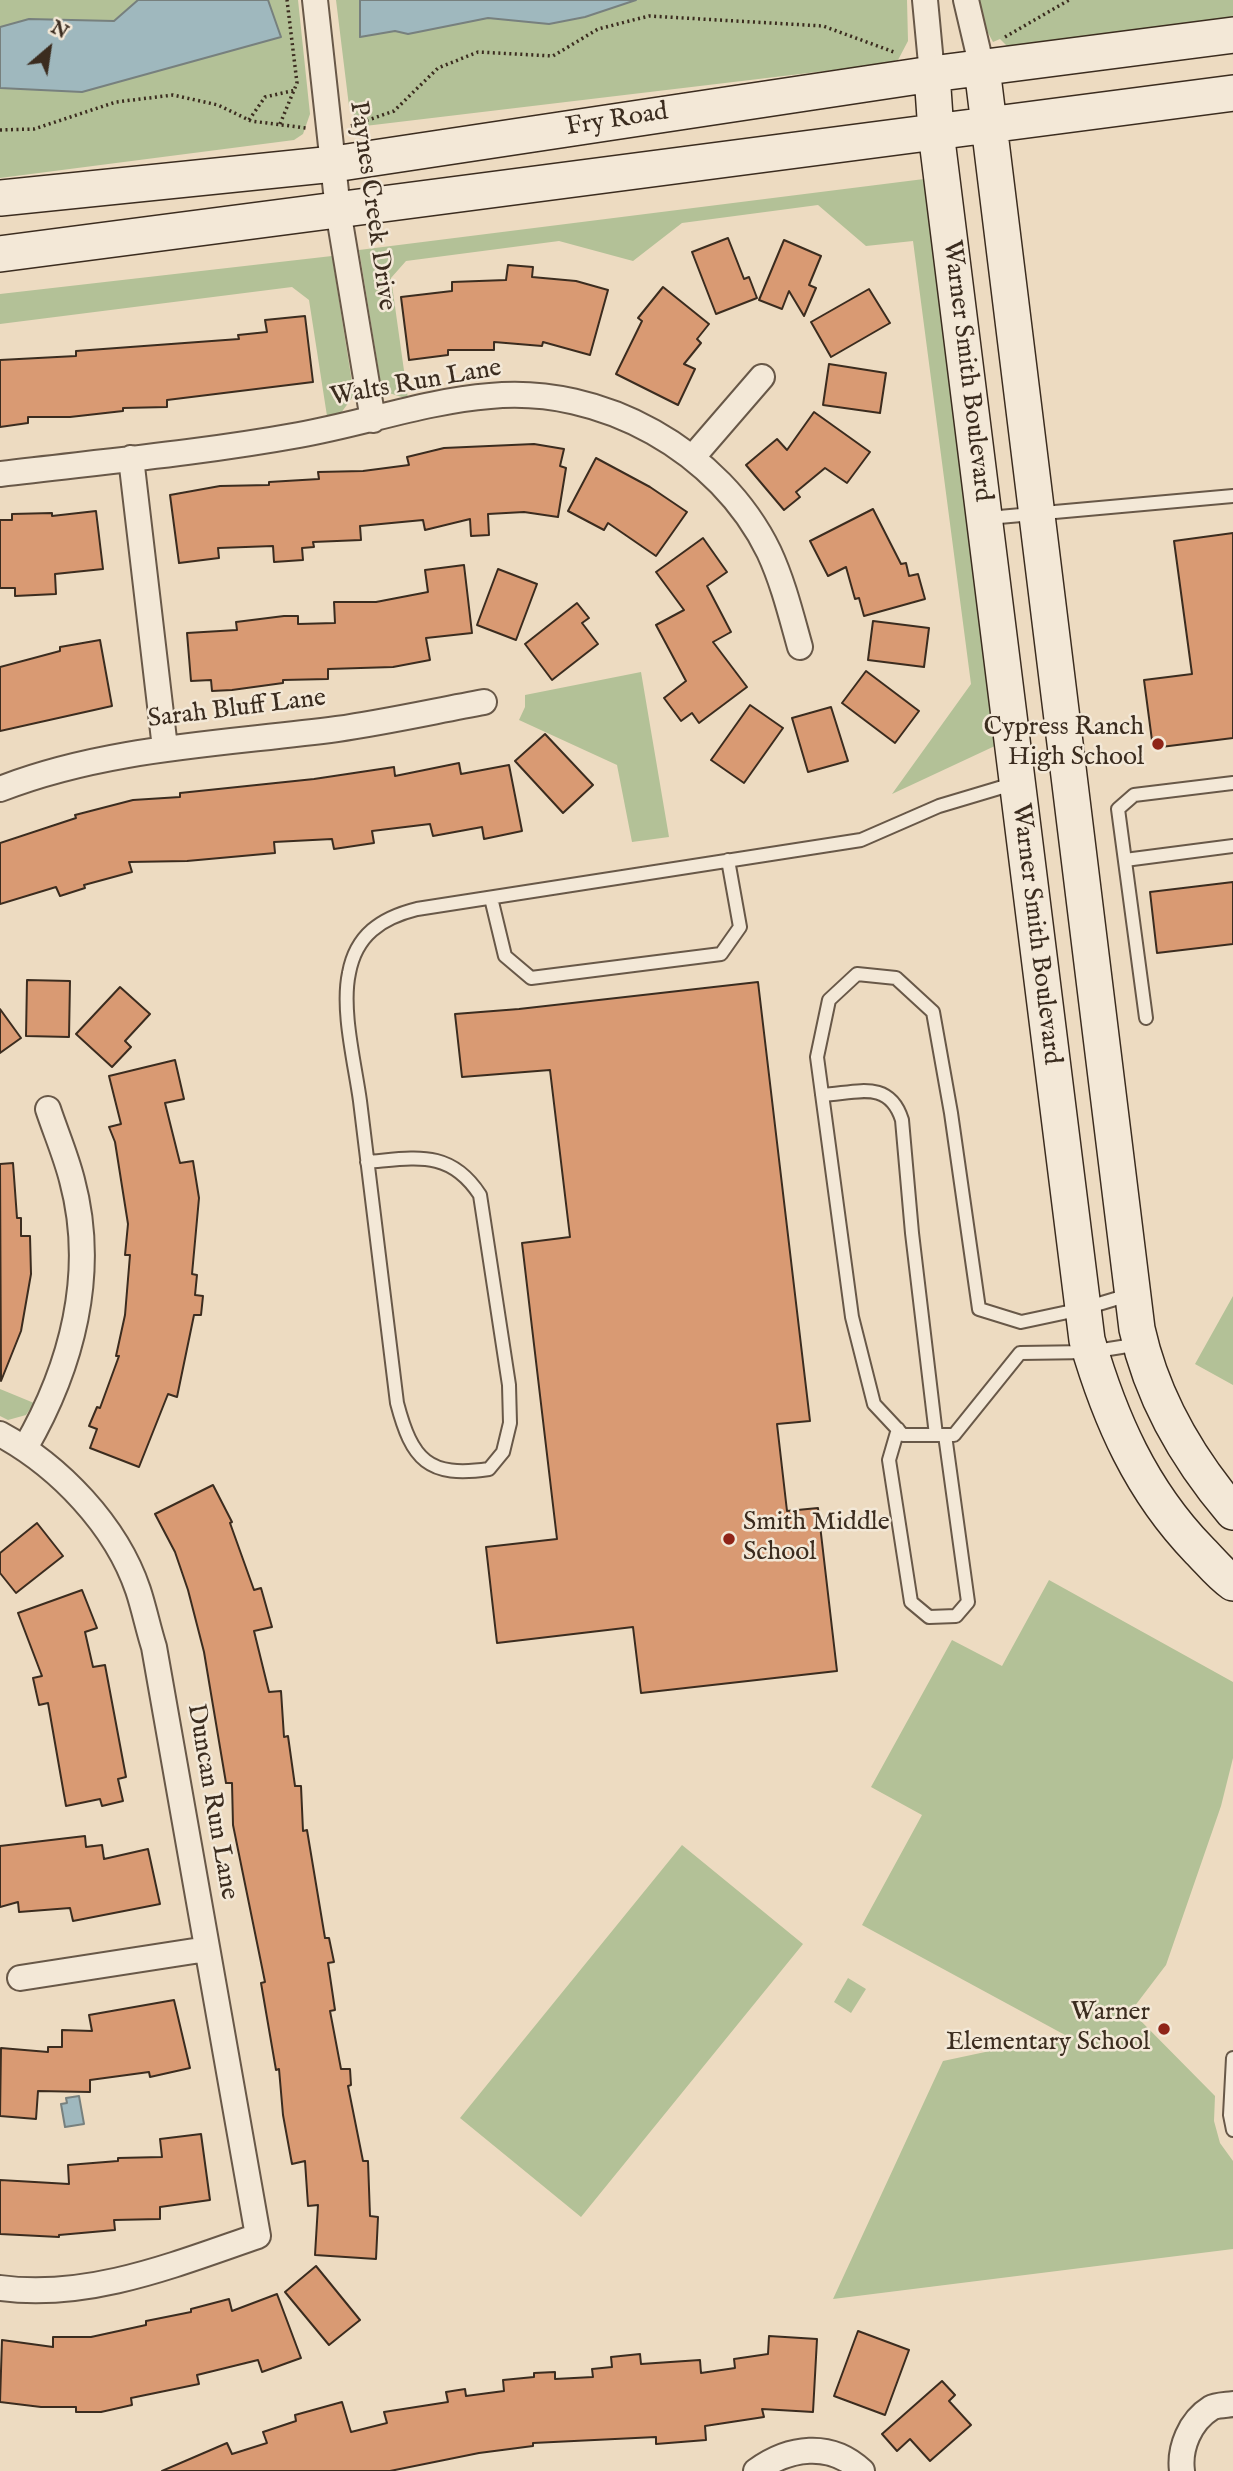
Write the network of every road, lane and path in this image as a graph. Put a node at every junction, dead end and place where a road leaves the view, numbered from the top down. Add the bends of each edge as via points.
1 (288, 0) edge
2 (316, 0) edge
3 (925, 0) edge
4 (966, 0) edge
5 (1069, 0) edge
6 (1233, 35) edge
7 (980, 59) junction
8 (931, 65) junction
9 (296, 90) junction
10 (1233, 93) edge
11 (249, 120) junction
12 (280, 124) junction
13 (988, 125) junction
14 (0, 130) edge
15 (936, 132) junction
16 (332, 148) junction
17 (0, 198) edge
18 (338, 210) junction
19 (0, 254) edge
20 (762, 377) dead end
21 (373, 420) junction
22 (131, 458) junction
23 (692, 458) junction
24 (0, 474) edge
25 (1233, 496) edge
26 (1035, 513) junction
27 (984, 519) junction
28 (800, 647) dead end
29 (484, 702) dead end
30 (165, 748) junction
31 (1017, 783) junction
32 (1233, 783) edge
33 (0, 789) edge
34 (1233, 846) edge
35 (728, 860) junction
36 (1125, 860) junction
37 (491, 898) junction
38 (1146, 1018) dead end
39 (822, 1095) junction
40 (48, 1109) dead end
41 (368, 1162) junction
42 (1132, 1294) junction
43 (1082, 1309) junction
44 (1140, 1344) junction
45 (1090, 1352) junction
46 (898, 1429) junction
47 (0, 1434) edge
48 (940, 1435) junction
49 (25, 1448) junction
50 (1233, 1512) edge
51 (1233, 1583) edge
52 (207, 1949) junction
53 (20, 1978) dead end
54 (1233, 2058) edge
55 (1233, 2130) edge
56 (0, 2288) edge
57 (1233, 2404) edge
58 (756, 2471) edge
59 (862, 2471) edge
60 (1182, 2471) edge

1 - 9 path
2 - 16 street, Paynes Creek Drive
3 - 8 street
4 - 7 street
5 - 7 path via 1009,32 998,48
6 - 7 street, Fry Road
7 - 8 street, Fry Road
7 - 13 street, Warner Smith Boulevard
8 - 15 street, Warner Smith Boulevard
8 - 16 street, Fry Road
8 - 16 path via 823,26 649,16 598,29 553,56 478,52 438,68 394,111
9 - 11 path via 265,97
9 - 12 path
10 - 13 street, Fry Road
11 - 12 path
11 - 14 path via 218,105 173,95 116,102 34,129
12 - 16 path
13 - 15 street, Fry Road
13 - 26 street, Warner Smith Boulevard
15 - 18 street, Fry Road
15 - 27 street, Warner Smith Boulevard
16 - 17 street, Fry Road
16 - 18 street, Paynes Creek Drive
18 - 19 street, Fry Road
18 - 21 street, Paynes Creek Drive
20 - 23 street
21 - 22 street, Walts Run Lane via 267,441
21 - 23 street, Walts Run Lane via 490,396 541,395 598,408 635,423
22 - 24 street, Walts Run Lane
22 - 30 street
23 - 28 street, Walts Run Lane via 746,514 769,552
25 - 26 lane
26 - 27 lane
26 - 42 street, Warner Smith Boulevard
27 - 31 street, Warner Smith Boulevard
29 - 30 street, Sarah Bluff Lane via 338,729
30 - 33 street, Sarah Bluff Lane via 112,757
31 - 35 lane via 939,806 861,840
31 - 43 street, Warner Smith Boulevard
32 - 36 lane via 1134,795 1125,800 1118,809
34 - 36 lane
35 - 37 lane
35 - 37 lane via 740,927 721,954 531,978 505,956
36 - 38 lane
37 - 41 lane via 392,915 371,928 356,952 348,975 348,1005
39 - 43 lane via 817,1057 829,1000 857,974 896,978 933,1012 979,1308 1021,1322
39 - 46 lane via 852,1317 874,1404
39 - 48 lane via 879,1091 897,1103
40 - 49 street via 73,1182 82,1241 80,1302 53,1394
41 - 41 lane via 397,1403 405,1433 418,1457 438,1469 460,1473 489,1469 503,1452 510,1423 509,1385 480,1195 470,1179 451,1164 424,1157
42 - 43 lane
42 - 44 street, Warner Smith Boulevard
43 - 45 street, Warner Smith Boulevard
44 - 45 lane
44 - 50 street, Warner Smith Boulevard via 1172,1426
45 - 48 lane via 1020,1353 954,1435
45 - 51 street, Warner Smith Boulevard via 1130,1458 1171,1521
46 - 48 lane via 903,1435
46 - 48 lane via 889,1460 911,1602 929,1617 956,1616 968,1602
47 - 49 street, Duncan Run Lane
49 - 52 street, Duncan Run Lane via 74,1491 109,1534 137,1587 154,1647
52 - 53 street
52 - 56 street, Duncan Run Lane via 258,2236 106,2283 64,2289
54 - 55 lane
57 - 60 street via 1212,2407 1190,2429 1180,2458
58 - 59 street via 773,2459 805,2448 835,2455

